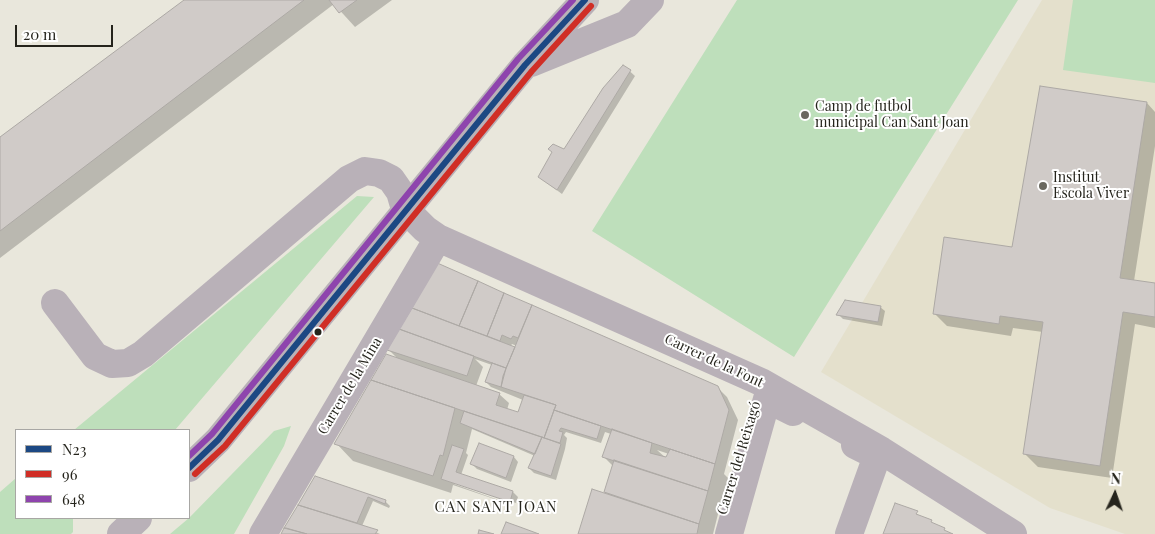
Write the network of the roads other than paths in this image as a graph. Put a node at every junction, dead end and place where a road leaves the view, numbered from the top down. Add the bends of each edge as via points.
1 (585, 0) edge
2 (650, 0) edge
3 (525, 65) junction
4 (405, 209) junction
5 (438, 238) junction
6 (55, 303) dead end
7 (761, 382) junction
8 (882, 451) junction
9 (190, 467) edge
10 (263, 534) edge
11 (716, 534) edge
12 (729, 534) edge
13 (849, 534) edge
14 (856, 534) edge
15 (1013, 534) edge

1 - 3 street
2 - 3 street via 628,24
3 - 4 street
4 - 5 street, Carrer de la Font
4 - 6 street via 400,192 391,179 365,171 349,179 128,363 112,364 95,356
4 - 9 street via 218,440
5 - 7 street, Carrer de la Font
5 - 10 street, Carrer de la Mina
7 - 8 street, Carrer de la Font
7 - 11 street, Carrer del Reixagó
8 - 14 street
8 - 15 street, Carrer de la Font
12 - 13 street via 767,399 877,456

